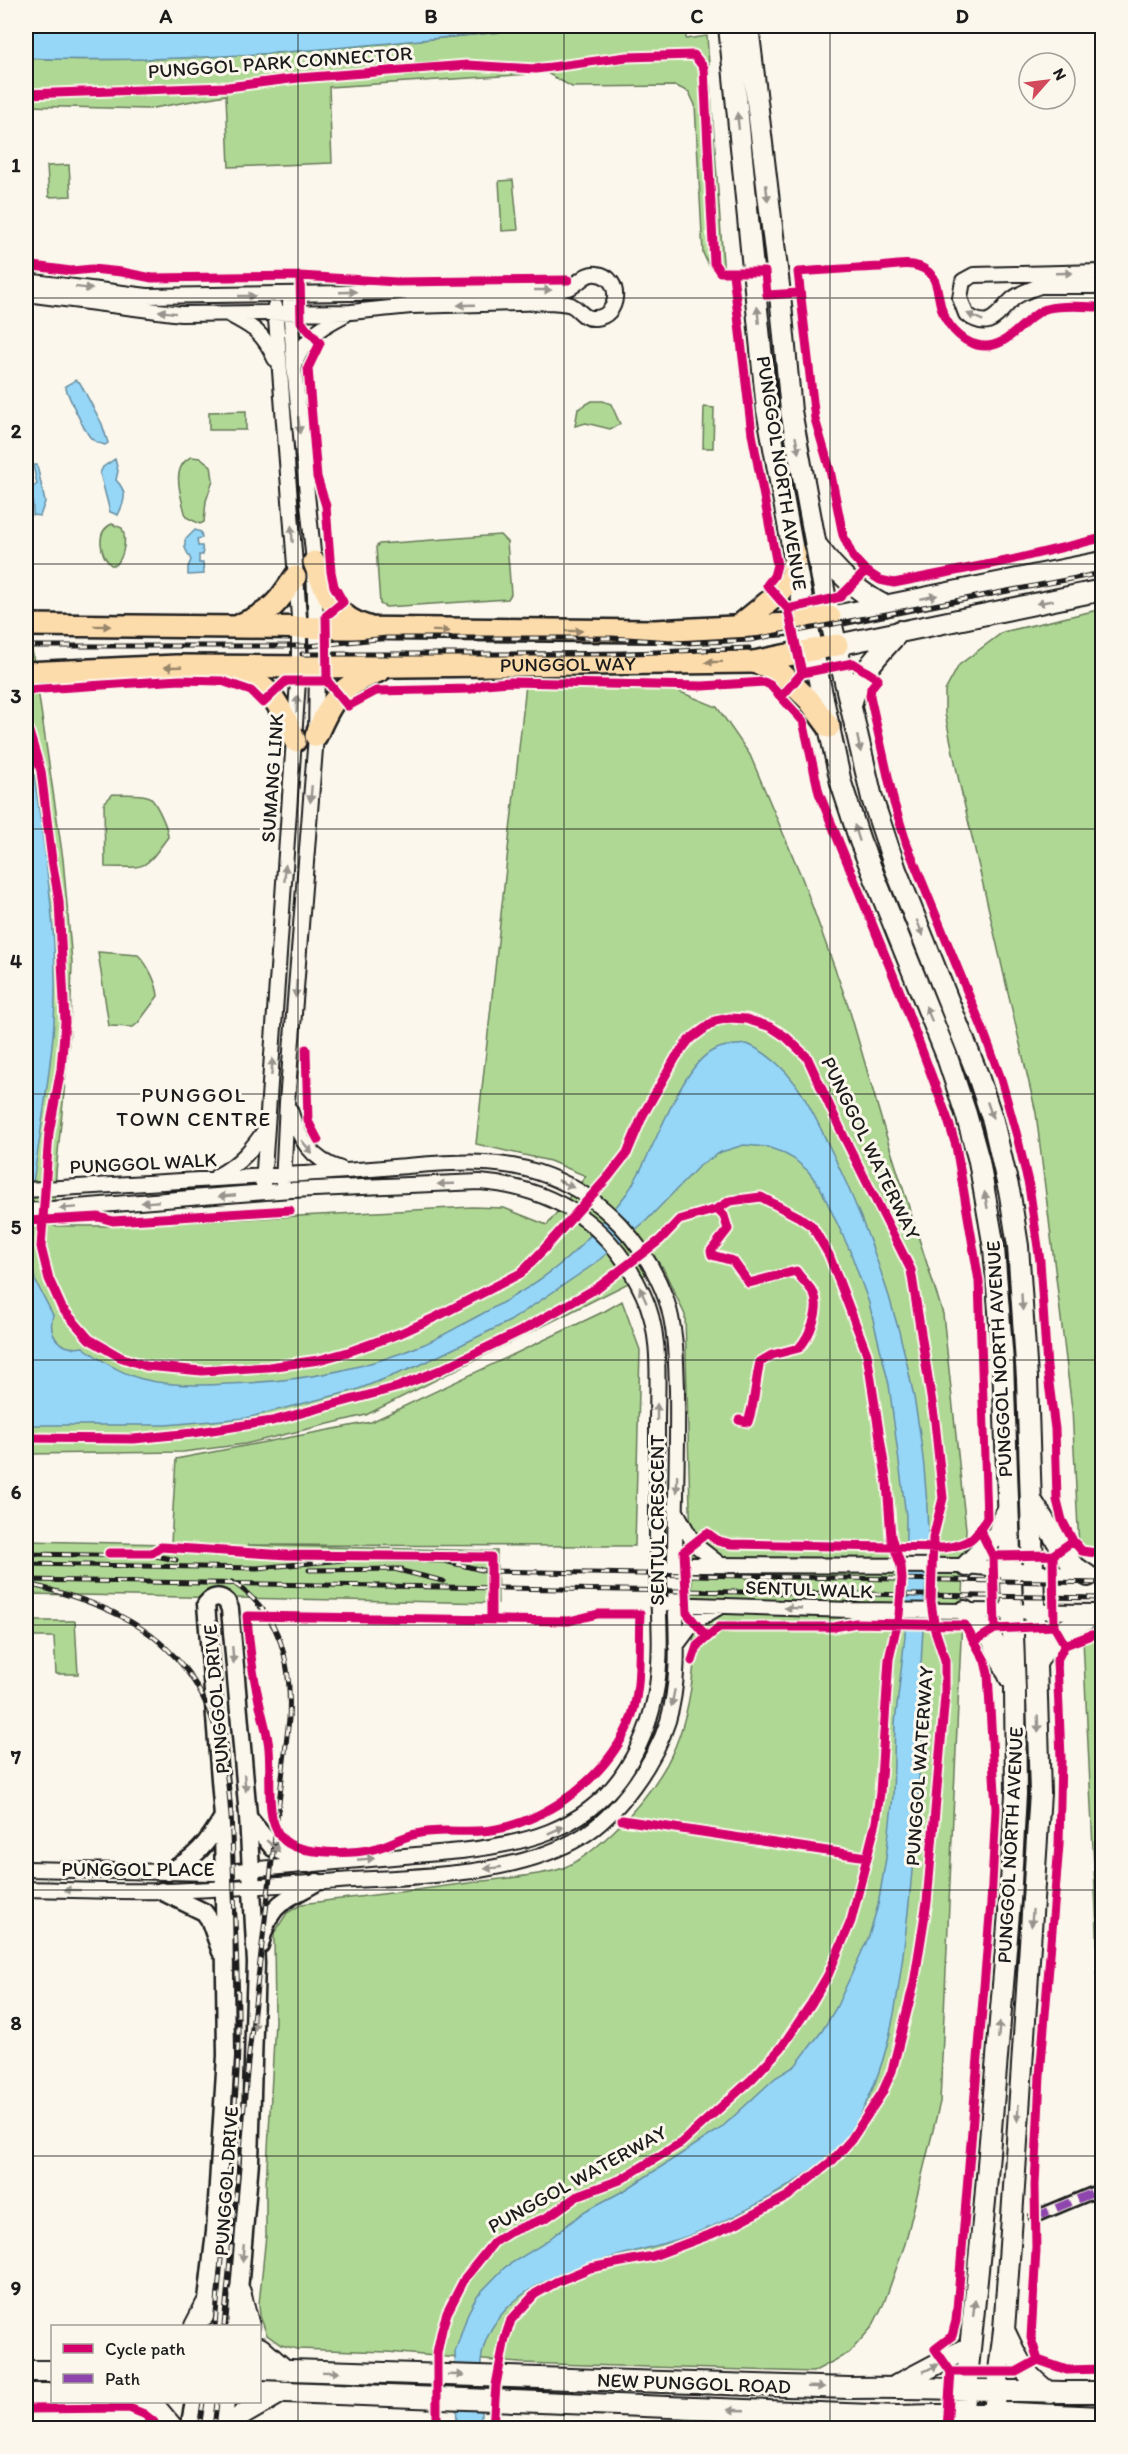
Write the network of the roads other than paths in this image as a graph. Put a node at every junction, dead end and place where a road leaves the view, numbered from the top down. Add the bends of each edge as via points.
1 (729, 26) edge
2 (747, 26) edge
3 (1102, 272) edge
4 (26, 281) edge
5 (1102, 286) edge
6 (26, 294) edge
7 (275, 295) junction
8 (289, 295) junction
9 (275, 312) junction
10 (290, 312) junction
11 (351, 312) junction
12 (226, 313) junction
13 (294, 367) junction
14 (279, 370) junction
15 (814, 543) junction
16 (795, 554) junction
17 (314, 562) junction
18 (1102, 562) edge
19 (295, 577) junction
20 (1102, 590) edge
21 (885, 606) junction
22 (830, 617) junction
23 (807, 621) junction
24 (26, 625) edge
25 (236, 626) junction
26 (739, 626) junction
27 (308, 629) junction
28 (382, 630) junction
29 (900, 631) junction
30 (837, 645) junction
31 (813, 651) junction
32 (754, 662) junction
33 (231, 666) junction
34 (390, 666) junction
35 (308, 667) junction
36 (26, 673) edge
37 (851, 706) junction
38 (829, 727) junction
39 (305, 738) junction
40 (287, 1102) junction
41 (268, 1126) junction
42 (349, 1171) junction
43 (284, 1175) junction
44 (264, 1176) junction
45 (213, 1178) junction
46 (26, 1190) edge
47 (283, 1191) junction
48 (262, 1192) junction
49 (26, 1211) edge
50 (1031, 1501) junction
51 (1007, 1510) junction
52 (676, 1513) junction
53 (675, 1565) junction
54 (722, 1565) junction
55 (966, 1566) junction
56 (1010, 1570) junction
57 (1033, 1572) junction
58 (1095, 1576) edge
59 (657, 1585) junction
60 (658, 1604) junction
61 (676, 1605) junction
62 (722, 1606) junction
63 (965, 1611) junction
64 (1011, 1611) junction
65 (1034, 1612) junction
66 (1102, 1612) edge
67 (676, 1646) junction
68 (1035, 1665) junction
69 (1015, 1689) junction
70 (248, 1816) junction
71 (223, 1817) junction
72 (308, 1864) junction
73 (26, 1869) edge
74 (168, 1872) junction
75 (251, 1878) junction
76 (225, 1880) junction
77 (317, 1882) junction
78 (26, 1889) edge
79 (161, 1891) junction
80 (224, 1961) junction
81 (256, 1963) junction
82 (1102, 2190) edge
83 (1035, 2217) dead end
84 (240, 2292) junction
85 (206, 2305) junction
86 (196, 2325) edge
87 (204, 2325) edge
88 (236, 2325) edge
89 (249, 2325) edge
90 (1004, 2330) junction
91 (969, 2347) junction
92 (261, 2349) edge
93 (261, 2369) edge
94 (26, 2371) edge
95 (51, 2371) edge
96 (286, 2371) junction
97 (892, 2387) junction
98 (965, 2390) junction
99 (261, 2391) edge
100 (283, 2392) junction
101 (996, 2392) junction
102 (1102, 2392) edge
103 (1050, 2393) junction
104 (26, 2394) edge
105 (51, 2394) edge
106 (144, 2403) edge
107 (194, 2403) edge
108 (226, 2403) edge
109 (897, 2416) junction
110 (1072, 2417) junction
111 (1102, 2417) edge
112 (962, 2421) edge
113 (993, 2421) edge
114 (173, 2428) edge
115 (189, 2428) edge
116 (223, 2428) edge
117 (229, 2428) edge
118 (916, 2428) edge
119 (1049, 2428) edge

16 -> 1 main road, PUNGGOL NORTH AVENUE via 767,410
2 -> 15 main road, PUNGGOL NORTH AVENUE via 791,411
5 -> 3 street via 1040,286 1015,298 989,321 966,314 960,298 961,284 974,275
4 -> 7 street via 147,296
12 -> 6 street via 181,314
7 - 8 street
7 - 9 street, SUMANG LINK
8 - 10 street, SUMANG LINK
8 -> 11 street via 555,290 570,288 581,278 597,274 613,285 616,295 610,311 594,318 586,318 570,305 553,303 411,306
9 - 10 street
9 - 12 street
9 - 14 street, SUMANG LINK
10 - 11 street
10 - 13 street, SUMANG LINK
11 - 13 street via 312,334
12 - 14 street via 258,332 268,343
13 -> 17 street, SUMANG LINK
19 -> 14 street, SUMANG LINK
15 - 21 main road via 836,571
15 - 22 main road, PUNGGOL NORTH AVENUE
16 - 23 main road, PUNGGOL NORTH AVENUE
16 - 26 main road via 792,577 777,596
17 - 27 street, SUMANG LINK
17 - 28 main road via 328,599 336,608 356,623
21 -> 18 main road, PUNGGOL WAY
19 - 25 main road via 281,600 267,613
19 - 27 street, SUMANG LINK
20 -> 29 main road, PUNGGOL WAY
21 - 22 main road, PUNGGOL WAY
22 - 23 main road, PUNGGOL WAY
22 - 30 main road, PUNGGOL NORTH AVENUE
23 - 26 main road, PUNGGOL WAY
23 - 31 main road, PUNGGOL NORTH AVENUE
24 -> 25 main road, PUNGGOL WAY
25 - 27 main road, PUNGGOL WAY
28 -> 26 main road, PUNGGOL WAY via 655,631
27 - 28 main road, PUNGGOL WAY
27 - 35 street, SUMANG LINK
29 - 30 main road, PUNGGOL WAY
29 - 37 main road via 865,670 854,689
30 - 31 main road, PUNGGOL WAY
30 - 37 main road, PUNGGOL NORTH AVENUE
31 - 32 main road, PUNGGOL WAY
31 - 38 main road, PUNGGOL NORTH AVENUE
32 -> 34 main road, PUNGGOL WAY
32 - 38 main road via 778,670
33 - 35 main road, PUNGGOL WAY
33 -> 36 main road, PUNGGOL WAY
33 - 39 main road via 251,676 272,694
34 - 35 main road, PUNGGOL WAY
34 - 39 main road via 342,691
35 - 39 street, SUMANG LINK
39 -> 35 street, SUMANG LINK
37 -> 50 main road, PUNGGOL NORTH AVENUE via 872,798 896,870 977,1073 1010,1195 1019,1258
51 -> 38 main road, PUNGGOL NORTH AVENUE via 1003,1362 994,1248 978,1161 946,1054 860,841
39 -> 40 street, SUMANG LINK
41 -> 39 street, SUMANG LINK
40 -> 42 street via 308,1150 330,1166
40 - 43 street, SUMANG LINK
41 - 44 street, SUMANG LINK
41 - 45 street via 235,1166
42 - 43 street, SENTUL CRESCENT
42 -> 52 street, SENTUL CRESCENT via 444,1163 510,1166 572,1186 613,1217 652,1268 670,1313 677,1355
43 - 44 street, SENTUL CRESCENT
43 - 47 street, SUMANG LINK
44 - 45 street, PUNGGOL WALK
44 - 48 street, SUMANG LINK
45 - 46 street, PUNGGOL WALK
47 - 48 street, SENTUL CRESCENT
59 -> 47 street, SENTUL CRESCENT via 657,1352 651,1313 644,1294 601,1232 561,1204 504,1184
48 -> 49 street, PUNGGOL WALK
50 - 57 main road, PUNGGOL NORTH AVENUE
50 - 58 main road via 1072,1565
51 - 55 main road via 998,1534
51 - 56 main road, PUNGGOL NORTH AVENUE
52 - 53 street, SENTUL CRESCENT
52 - 54 street via 693,1544
53 - 54 street, SENTUL WALK
53 - 59 street
53 - 61 street, SENTUL CRESCENT
54 - 55 street, SENTUL WALK
55 - 56 street, SENTUL WALK
56 - 57 street, SENTUL WALK
56 - 64 main road, PUNGGOL NORTH AVENUE
57 - 58 street, SENTUL WALK
57 - 65 main road, PUNGGOL NORTH AVENUE
59 - 60 street, SENTUL CRESCENT
60 - 61 street, SENTUL WALK
72 -> 60 street, SENTUL CRESCENT via 500,1847 544,1835 582,1813 619,1780 635,1755 652,1712 659,1663
61 - 62 street, SENTUL WALK
61 - 67 street, SENTUL CRESCENT
63 -> 62 street, SENTUL WALK
62 - 67 street via 694,1622
63 - 64 street, SENTUL WALK
63 - 69 main road via 990,1634
64 - 65 street, SENTUL WALK
64 - 69 main road, PUNGGOL NORTH AVENUE
65 - 66 street, SENTUL WALK
65 - 68 main road, PUNGGOL NORTH AVENUE
66 - 68 main road via 1058,1633 1046,1644
67 -> 77 street, SENTUL CRESCENT via 675,1684 658,1747 638,1780 606,1819 584,1836 503,1867
68 -> 90 main road, PUNGGOL NORTH AVENUE via 1040,1793
91 -> 69 main road, PUNGGOL NORTH AVENUE via 1010,1901 1016,1794
71 -> 70 street, PUNGGOL DRIVE via 207,1604 213,1597 227,1602 230,1609
70 -> 72 street via 273,1848
70 - 75 street, PUNGGOL DRIVE
71 - 74 street via 202,1848 186,1863
71 - 76 street, PUNGGOL DRIVE
72 - 75 street, SENTUL CRESCENT
73 - 74 street, PUNGGOL PLACE
74 - 76 street, PUNGGOL PLACE
75 - 76 street, PUNGGOL PLACE
75 - 77 street, SENTUL CRESCENT
75 - 81 street, PUNGGOL DRIVE
76 - 79 street, PUNGGOL PLACE
76 - 80 street, PUNGGOL DRIVE
77 - 81 street via 271,1913
79 -> 78 street, PUNGGOL PLACE
79 - 80 street via 204,1912
80 - 85 street, PUNGGOL DRIVE via 226,2056
81 -> 84 street, PUNGGOL DRIVE via 250,2162
82 - 83 street
84 - 88 street, PUNGGOL DRIVE
84 - 89 main road
85 - 86 main road
85 - 87 street, PUNGGOL DRIVE
90 - 101 main road, PUNGGOL NORTH AVENUE
90 - 103 main road via 1023,2369
97 -> 91 main road
91 - 98 main road, PUNGGOL NORTH AVENUE
92 - 96 main road
93 - 96 main road, NEW PUNGGOL ROAD
94 - 95 main road
96 -> 97 main road, NEW PUNGGOL ROAD
97 - 98 main road, NEW PUNGGOL ROAD
98 - 101 main road, NEW PUNGGOL ROAD
98 - 112 main road, PUNGGOL NORTH AVENUE
99 - 100 main road, NEW PUNGGOL ROAD
109 -> 100 main road, NEW PUNGGOL ROAD
100 - 117 main road via 242,2415
101 - 103 main road, NEW PUNGGOL ROAD
101 - 113 main road, PUNGGOL NORTH AVENUE
102 - 103 main road, NEW PUNGGOL ROAD
104 - 105 main road
106 - 114 main road via 157,2409
107 - 115 street
108 - 116 street
109 - 112 main road, NEW PUNGGOL ROAD
109 - 118 main road
110 - 111 main road, NEW PUNGGOL ROAD
110 - 113 main road, NEW PUNGGOL ROAD
110 - 119 main road
112 - 113 main road, NEW PUNGGOL ROAD

